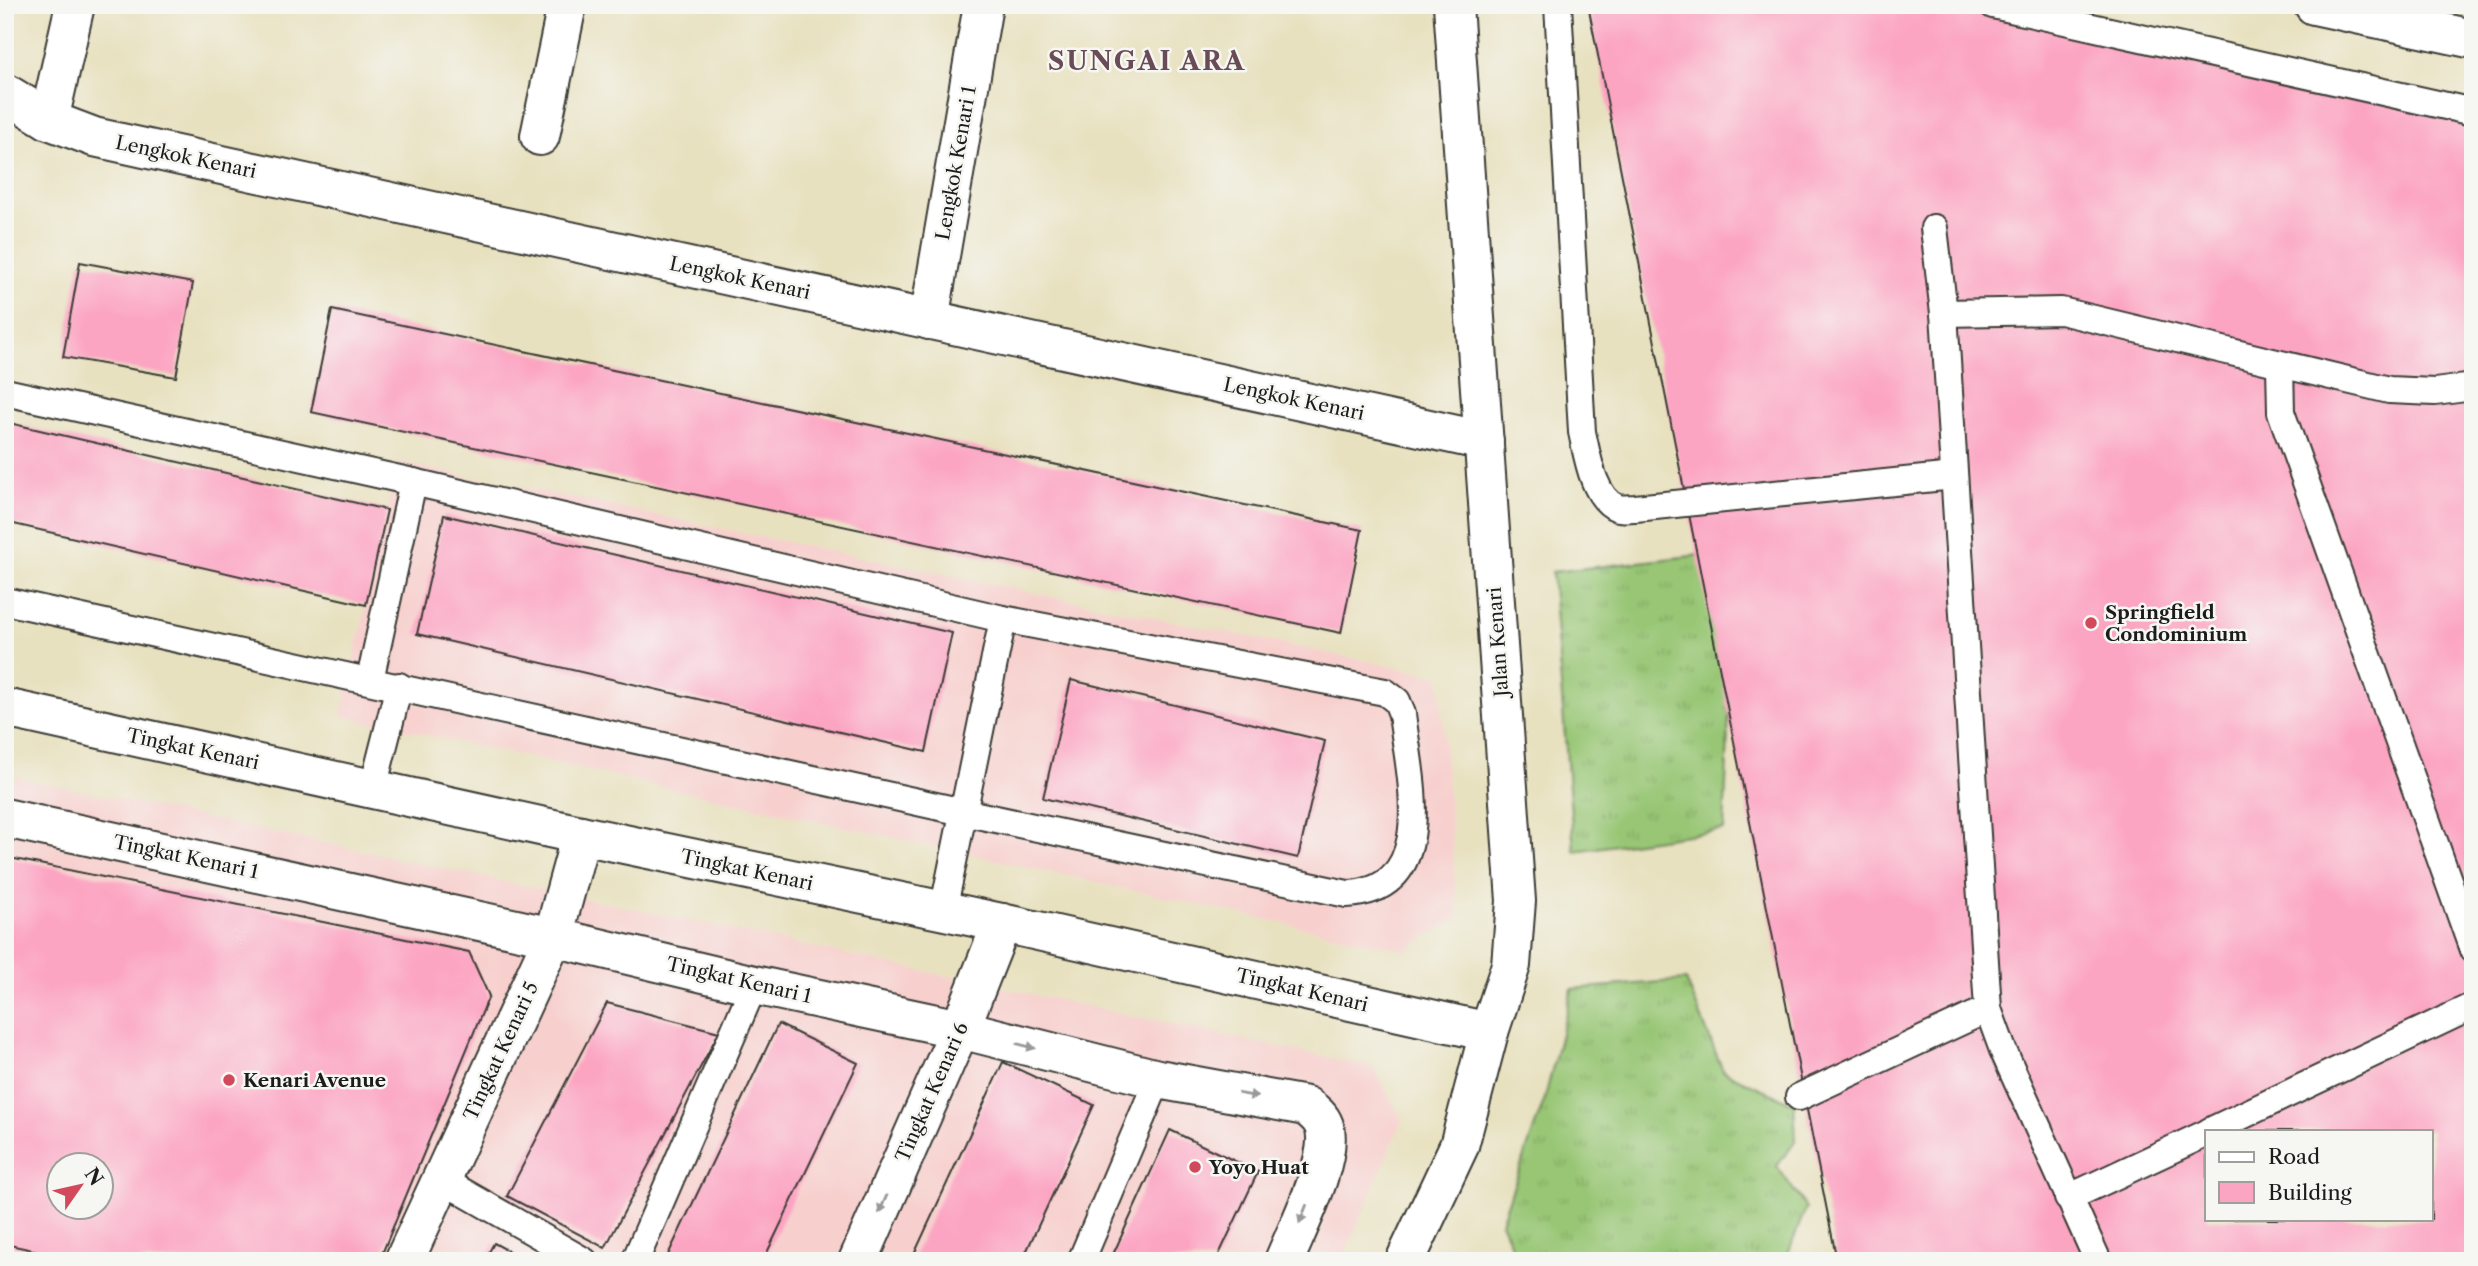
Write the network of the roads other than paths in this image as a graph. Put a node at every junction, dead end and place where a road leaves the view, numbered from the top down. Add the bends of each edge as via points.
1 (75, 5) edge
2 (567, 5) edge
3 (983, 5) edge
4 (1454, 5) edge
5 (1558, 5) edge
6 (1993, 5) edge
7 (2314, 5) edge
8 (2473, 39) edge
9 (5, 93) edge
10 (2473, 111) edge
11 (49, 120) junction
12 (540, 136) dead end
13 (1934, 229) dead end
14 (1944, 313) junction
15 (929, 320) junction
16 (2280, 365) junction
17 (2473, 387) edge
18 (5, 393) edge
19 (1484, 441) junction
20 (1954, 476) junction
21 (413, 482) junction
22 (5, 601) edge
23 (1003, 619) junction
24 (370, 680) junction
25 (399, 686) junction
26 (5, 708) edge
27 (373, 788) junction
28 (963, 812) junction
29 (5, 818) edge
30 (580, 835) junction
31 (943, 911) junction
32 (1002, 923) junction
33 (553, 937) junction
34 (2473, 950) edge
35 (754, 985) junction
36 (2473, 1006) edge
37 (1988, 1009) junction
38 (960, 1029) junction
39 (1489, 1032) junction
40 (1158, 1079) junction
41 (1799, 1097) dead end
42 (2212, 1130) edge
43 (2205, 1133) edge
44 (442, 1180) junction
45 (2068, 1198) junction
46 (404, 1261) edge
47 (584, 1261) edge
48 (635, 1261) edge
49 (858, 1261) edge
50 (1081, 1261) edge
51 (1284, 1261) edge
52 (1405, 1261) edge
53 (2098, 1261) edge

1 - 11 street
2 - 12 street
3 - 15 street, Lengkok Kenari 1
4 - 19 street, Jalan Kenari
5 - 20 lane via 1582,432 1594,481 1605,498 1617,508 1635,508
6 - 10 lane
7 - 8 street
9 - 11 street, Lengkok Kenari
11 - 15 street, Lengkok Kenari via 94,137
13 - 14 lane
14 - 16 lane via 2061,310
14 - 20 lane
15 - 19 street, Lengkok Kenari
16 - 17 lane via 2389,390 2435,392
16 - 34 lane via 2281,412
18 - 21 lane
19 - 39 street, Jalan Kenari via 1516,901 1511,965
20 - 37 lane
21 - 23 lane
21 - 24 lane
22 - 24 lane
23 - 28 lane
23 - 28 lane via 1385,692 1397,701 1402,714 1414,817 1412,843 1392,878 1359,894 1347,894
24 - 25 lane
25 - 27 lane
25 - 28 lane
26 - 27 street, Tingkat Kenari
27 - 30 street, Tingkat Kenari
28 - 31 lane
29 - 33 street, Tingkat Kenari 1
30 - 31 street, Tingkat Kenari
30 - 33 street, Tingkat Kenari 5
31 - 32 street, Tingkat Kenari
32 - 38 street, Tingkat Kenari 6
32 - 39 street, Tingkat Kenari
33 - 35 street, Tingkat Kenari 1
33 - 44 street, Tingkat Kenari 5
35 - 38 street, Tingkat Kenari 1
35 - 48 lane
36 - 42 lane
37 - 41 lane
37 - 45 lane
38 -> 40 street, Tingkat Kenari 1
38 -> 49 street, Tingkat Kenari 6
39 - 52 street, Jalan Kenari via 1458,1146
40 - 50 lane
40 -> 51 street, Tingkat Kenari 1 via 1306,1106 1317,1113 1324,1126 1325,1158
43 - 45 lane
44 - 46 street, Tingkat Kenari 5
44 - 47 lane
45 - 53 lane

